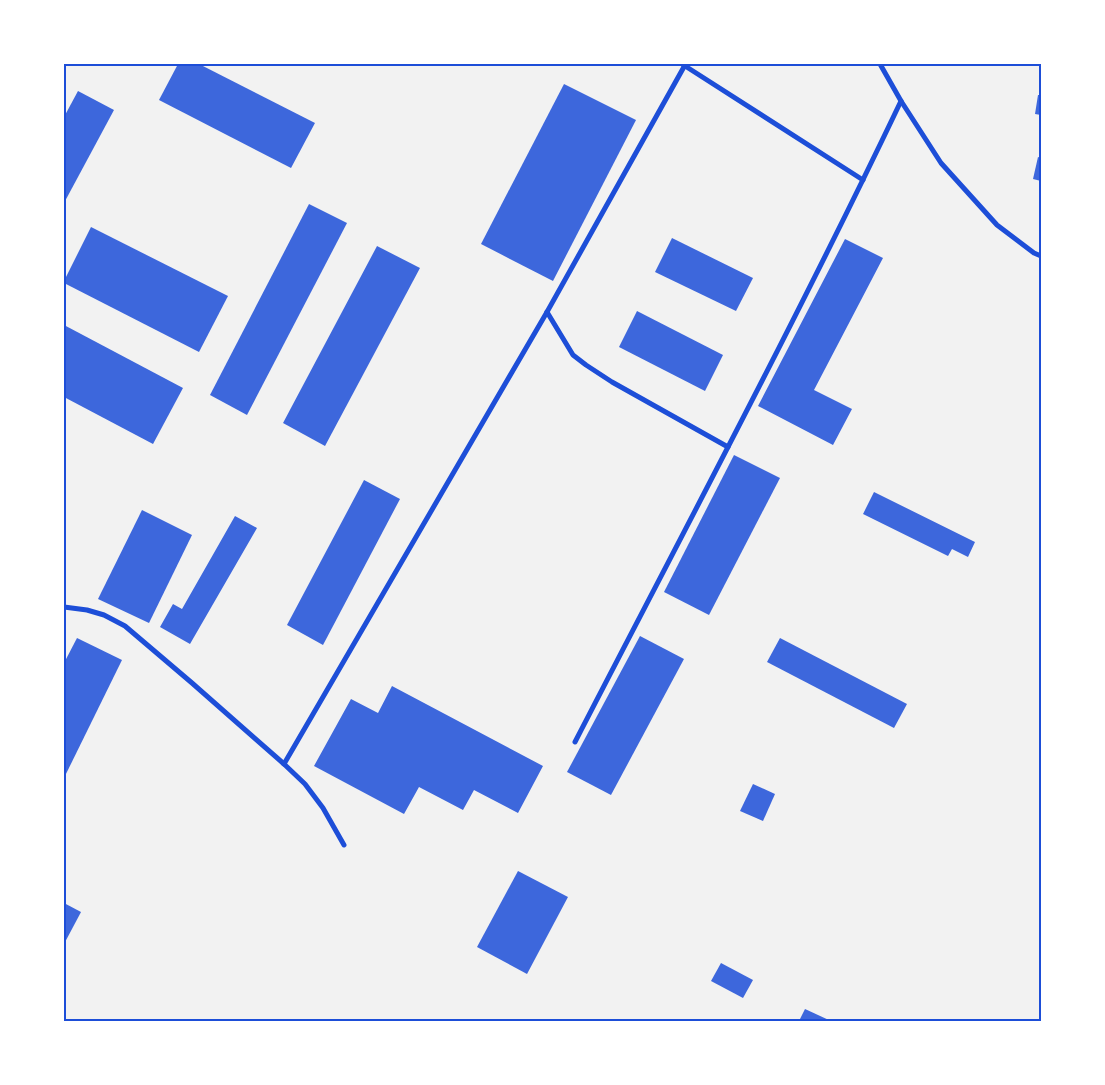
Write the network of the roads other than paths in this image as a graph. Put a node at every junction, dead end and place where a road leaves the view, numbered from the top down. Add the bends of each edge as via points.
1 (880, 64) edge
2 (684, 65) edge
3 (900, 101) junction
4 (863, 180) junction
5 (1041, 256) edge
6 (547, 312) junction
7 (728, 447) junction
8 (64, 607) edge
9 (575, 742) dead end
10 (284, 764) junction
11 (344, 845) dead end

1 - 3 street
2 - 4 street
2 - 6 street
3 - 4 street
3 - 5 street via 941,163 972,198 997,225
4 - 7 street
6 - 7 street via 573,355 586,365
6 - 10 street
7 - 9 street
8 - 10 street via 104,614 126,626
10 - 11 street via 323,808

